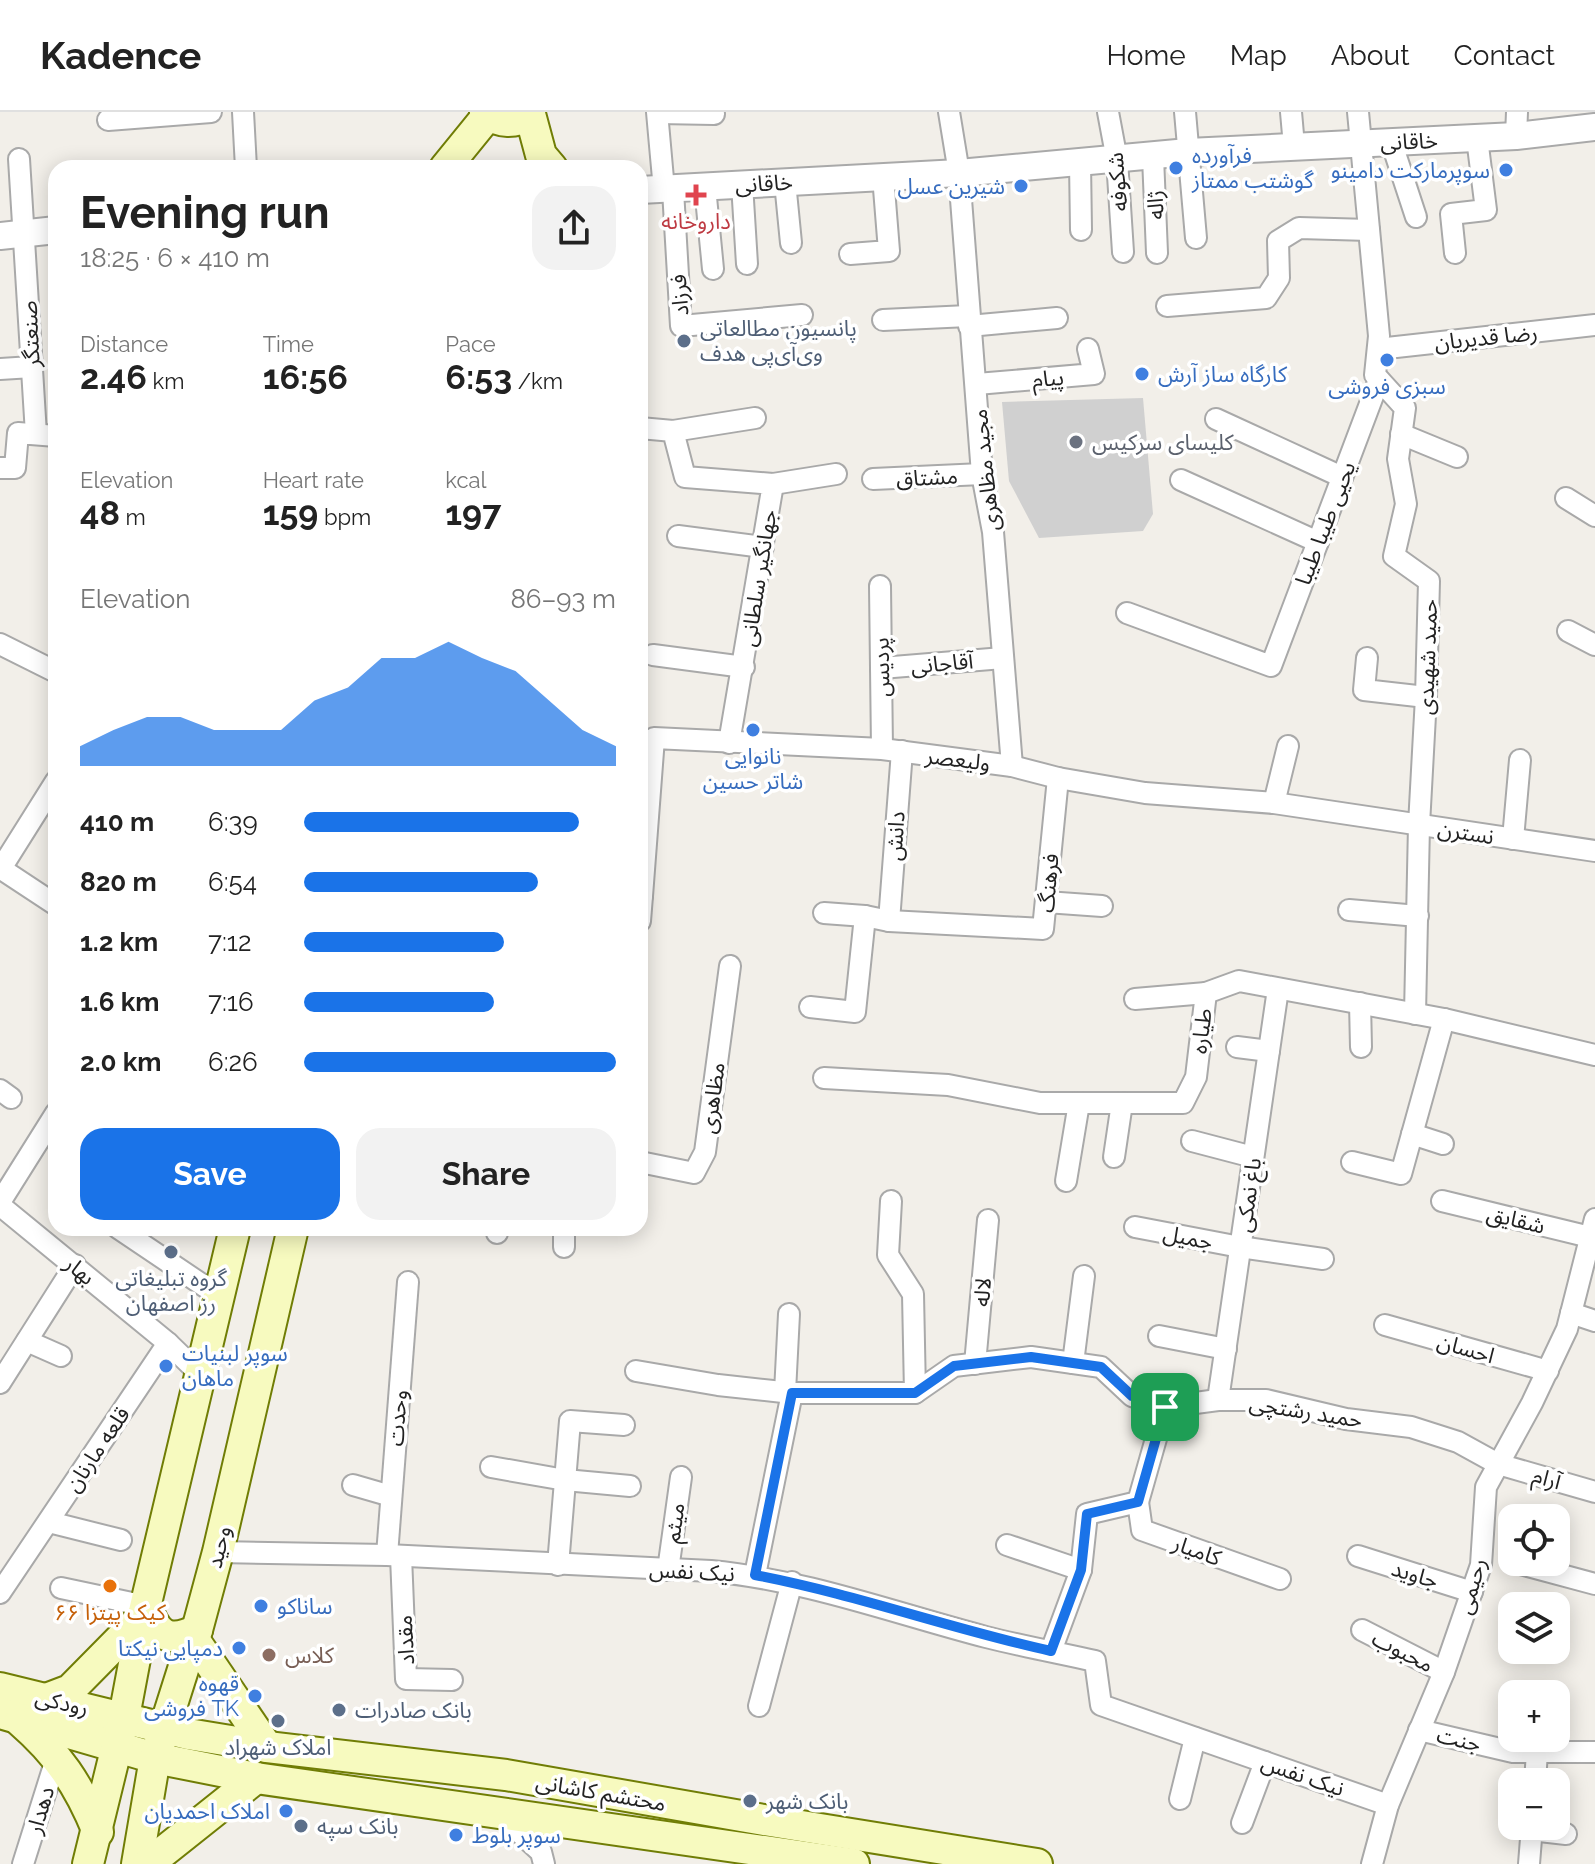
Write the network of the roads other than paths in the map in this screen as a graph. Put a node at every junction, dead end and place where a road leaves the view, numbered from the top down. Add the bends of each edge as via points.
1 (211, 112) edge
2 (243, 112) edge
3 (658, 112) edge
4 (949, 112) edge
5 (1108, 112) edge
6 (1185, 112) edge
7 (1291, 112) edge
8 (1358, 112) edge
9 (531, 113) edge
10 (714, 114) edge
11 (485, 115) edge
12 (108, 120) dead end
13 (1516, 124) edge
14 (1595, 127) edge
15 (1477, 138) junction
16 (1391, 141) junction
17 (1360, 143) junction
18 (1294, 146) junction
19 (1188, 152) junction
20 (1153, 157) junction
21 (19, 159) dead end
22 (246, 160) edge
23 (451, 160) edge
24 (475, 160) edge
25 (523, 160) edge
26 (545, 160) edge
27 (1117, 160) junction
28 (1080, 163) junction
29 (959, 173) junction
30 (883, 176) junction
31 (785, 182) junction
32 (742, 184) junction
33 (705, 187) junction
34 (659, 190) edge
35 (1416, 217) dead end
36 (1081, 230) dead end
37 (1369, 230) junction
38 (48, 231) edge
39 (12, 235) edge
40 (1196, 238) dead end
41 (791, 243) dead end
42 (1123, 252) dead end
43 (1157, 253) dead end
44 (1455, 253) dead end
45 (850, 254) dead end
46 (747, 264) dead end
47 (713, 269) dead end
48 (1167, 306) dead end
49 (802, 315) dead end
50 (1057, 318) dead end
51 (883, 320) dead end
52 (969, 321) junction
53 (1595, 325) edge
54 (1088, 349) dead end
55 (1378, 349) junction
56 (32, 367) junction
57 (0, 369) edge
58 (1379, 380) junction
59 (977, 384) junction
60 (755, 418) dead end
61 (1216, 419) dead end
62 (648, 429) edge
63 (673, 431) junction
64 (1401, 434) junction
65 (46, 435) edge
66 (1457, 457) dead end
67 (0, 468) edge
68 (836, 474) dead end
69 (982, 474) junction
70 (1342, 477) junction
71 (873, 479) dead end
72 (1181, 480) dead end
73 (773, 484) junction
74 (1566, 498) dead end
75 (1595, 516) edge
76 (678, 536) dead end
77 (1318, 542) junction
78 (763, 547) junction
79 (880, 586) dead end
80 (1127, 613) dead end
81 (1568, 631) dead end
82 (0, 644) edge
83 (1595, 645) edge
84 (653, 655) dead end
85 (1003, 658) junction
86 (1367, 658) dead end
87 (744, 667) junction
88 (48, 668) edge
89 (881, 668) junction
90 (1426, 697) junction
91 (729, 743) junction
92 (1288, 746) dead end
93 (892, 750) junction
94 (1520, 760) dead end
95 (1012, 766) junction
96 (648, 775) edge
97 (1058, 778) junction
98 (48, 794) edge
99 (1274, 803) junction
100 (1419, 825) junction
101 (1513, 839) junction
102 (1595, 851) edge
103 (0, 869) edge
104 (48, 900) edge
105 (1046, 902) junction
106 (1102, 906) dead end
107 (1349, 910) dead end
108 (824, 913) dead end
109 (865, 916) junction
110 (1418, 916) junction
111 (889, 921) junction
112 (730, 966) dead end
113 (1278, 989) junction
114 (1206, 993) junction
115 (1135, 999) dead end
116 (1360, 1003) junction
117 (810, 1007) dead end
118 (1415, 1014) junction
119 (1444, 1019) junction
120 (1237, 1047) dead end
121 (1361, 1047) dead end
122 (1269, 1051) junction
123 (1595, 1055) edge
124 (824, 1078) dead end
125 (1079, 1103) junction
126 (1122, 1103) junction
127 (48, 1126) edge
128 (1412, 1134) junction
129 (1192, 1141) dead end
130 (1443, 1144) dead end
131 (1114, 1157) dead end
132 (1253, 1157) junction
133 (1352, 1162) dead end
134 (648, 1164) edge
135 (1066, 1181) dead end
136 (891, 1201) dead end
137 (1442, 1201) dead end
138 (988, 1220) dead end
139 (1135, 1227) dead end
140 (1593, 1228) edge
141 (130, 1236) edge
142 (233, 1236) edge
143 (291, 1236) edge
144 (1240, 1247) junction
145 (1323, 1259) dead end
146 (75, 1265) junction
147 (1084, 1276) dead end
148 (408, 1282) dead end
149 (219, 1296) junction
150 (1571, 1313) junction
151 (789, 1314) dead end
152 (1595, 1321) edge
153 (1385, 1325) dead end
154 (1159, 1336) dead end
155 (27, 1341) junction
156 (168, 1343) junction
157 (1226, 1349) junction
158 (61, 1356) dead end
159 (1073, 1363) junction
160 (975, 1364) junction
161 (636, 1371) dead end
162 (1548, 1371) junction
163 (201, 1375) junction
164 (0, 1383) edge
165 (788, 1393) junction
166 (915, 1393) junction
167 (1218, 1400) junction
168 (1165, 1407) junction
169 (624, 1425) dead end
170 (1498, 1464) junction
171 (491, 1467) dead end
172 (681, 1477) dead end
173 (565, 1480) junction
174 (353, 1485) dead end
175 (630, 1486) dead end
176 (1595, 1492) edge
177 (391, 1496) junction
178 (1138, 1502) junction
179 (49, 1522) junction
180 (121, 1540) dead end
181 (1007, 1545) dead end
182 (218, 1552) junction
183 (1482, 1553) junction
184 (394, 1555) junction
185 (1358, 1556) dead end
186 (1498, 1558) edge
187 (558, 1565) junction
188 (668, 1570) junction
189 (1081, 1570) junction
190 (755, 1575) junction
191 (1565, 1576) edge
192 (1280, 1579) dead end
193 (792, 1582) junction
194 (1595, 1584) edge
195 (61, 1588) dead end
196 (1472, 1592) junction
197 (0, 1593) edge
198 (145, 1611) junction
199 (1362, 1630) dead end
200 (195, 1634) junction
201 (1051, 1651) junction
202 (1444, 1672) junction
203 (452, 1680) dead end
204 (0, 1688) edge
205 (49, 1698) junction
206 (759, 1706) dead end
207 (8, 1715) edge
208 (124, 1717) junction
209 (164, 1728) junction
210 (1419, 1730) junction
211 (1195, 1738) junction
212 (116, 1747) junction
213 (267, 1747) junction
214 (1498, 1748) edge
215 (1537, 1752) edge
216 (1570, 1752) edge
217 (1595, 1752) edge
218 (57, 1756) junction
219 (155, 1758) junction
220 (1265, 1762) junction
221 (1536, 1768) edge
222 (256, 1778) junction
223 (569, 1786) junction
224 (1180, 1799) dead end
225 (1388, 1805) junction
226 (497, 1812) junction
227 (558, 1821) junction
228 (1242, 1823) dead end
229 (98, 1832) junction
230 (1531, 1840) edge
231 (769, 1859) edge
232 (806, 1860) edge
233 (23, 1864) edge
234 (88, 1864) edge
235 (137, 1864) edge
236 (148, 1864) edge
237 (544, 1864) edge
238 (854, 1864) edge
239 (1037, 1864) edge
240 (1372, 1864) edge
241 (1529, 1864) edge

1 - 12 street
2 - 22 street
3 - 10 street
3 - 34 street
4 - 29 street, مجید مظاهری
5 - 27 street, شکوفه
6 - 19 street
7 - 18 street
8 - 17 street
9 - 11 main road via 508,122
9 - 25 main road
9 - 26 main road
11 - 23 main road
11 - 24 main road
13 - 14 street, خاقانی
13 - 15 street, خاقانی
15 - 16 street, خاقانی
15 - 44 street via 1486,210 1451,214
16 - 17 street, خاقانی
16 - 35 street
17 - 18 street, خاقانی
17 - 37 street
18 - 19 street, خاقانی
19 - 20 street, خاقانی
19 - 40 street
20 - 27 street, خاقانی
20 - 43 street, ژاله
21 - 39 street, صنعتگر
27 - 28 street, خاقانی
27 - 42 street, شکوفه
28 - 29 street, خاقانی
28 - 36 street
29 - 30 street, خاقانی
29 - 52 street, مجید مظاهری
30 - 31 street, خاقانی
30 - 45 street via 889,251
31 - 32 street, خاقانی
31 - 41 street
32 - 33 street, خاقانی
32 - 46 street
33 - 34 street, خاقانی
33 - 47 street
34 - 49 street, فرزاد via 681,326
37 - 48 street via 1299,228 1278,241 1279,278 1266,298
37 - 55 street
38 - 39 street
39 - 56 street, صنعتگر
50 - 52 street
51 - 52 street
52 - 59 street, مجید مظاهری
53 - 55 street, رضا قدیریان
54 - 59 street, پیام via 1094,374
55 - 58 street
56 - 57 street
56 - 65 street, صنعتگر
58 - 64 street, حمید شهیدی via 1405,408
58 - 70 street, یحیی طیبا طیبا
59 - 69 street, مجید مظاهری
60 - 63 street
61 - 70 street
62 - 63 street
63 - 73 street, جهانگیر سلطانی via 685,477
64 - 66 street
64 - 90 street, حمید شهیدی via 1398,459 1406,504 1394,556 1429,581
65 - 67 street via 18,433 15,468
68 - 73 street
69 - 71 street, مشتاق
69 - 85 street, مجید مظاهری via 993,532
70 - 77 street, یحیی طیبا طیبا
72 - 77 street
73 - 78 street, جهانگیر سلطانی
74 - 75 street
76 - 78 street
77 - 80 street, یحیی طیبا طیبا via 1271,666
78 - 87 street, جهانگیر سلطانی
79 - 89 street, پردیس
81 - 83 street
82 - 88 street
84 - 87 street
85 - 89 street, آقاجانی
85 - 95 street, مجید مظاهری
86 - 90 street via 1364,690
87 - 91 street, جهانگیر سلطانی
89 - 93 street, پردیس
90 - 100 street, حمید شهیدی
91 - 93 street, ولیعصر
91 - 96 street, ولیعصر via 654,738
92 - 99 street
93 - 95 street, ولیعصر
93 - 111 street, دانش
94 - 101 street, نسترن
95 - 97 street, ولیعصر
97 - 99 street, ولیعصر via 1145,793
97 - 105 street, فرهنگ
98 - 103 street
99 - 100 street, ولیعصر
100 - 101 street, نسترن
100 - 110 street, حمید شهیدی
101 - 102 street, نسترن
103 - 104 street
105 - 106 street
105 - 111 street, فرهنگ via 1043,929
107 - 110 street
108 - 109 street
109 - 111 street
109 - 117 street via 855,1012
110 - 118 street, حمید شهیدی
112 - 134 street, مظاهری via 705,1152 694,1173
113 - 114 street, طیاره via 1239,981
113 - 116 street, طیاره
113 - 122 street, باغ نمکی
114 - 115 street
114 - 126 street, طیاره via 1196,1077 1183,1103
116 - 118 street, طیاره
116 - 121 street
118 - 119 street, طیاره
119 - 123 street, طیاره
119 - 128 street
120 - 122 street
122 - 132 street, باغ نمکی
124 - 125 street, طیاره via 948,1085 1040,1103
125 - 126 street, طیاره
125 - 135 street
126 - 131 street
127 - 146 street, بهار via 2,1207
128 - 130 street
128 - 133 street via 1401,1174
129 - 132 street
132 - 144 street, باغ نمکی
136 - 166 street via 888,1255 913,1294
137 - 140 street, شقایق
138 - 160 street, لاله
139 - 144 street, جمیل
140 - 150 street, رحیمی
141 - 149 street
142 - 149 main road
143 - 182 main road, وحید
144 - 145 street, جمیل
144 - 157 street, باغ نمکی
146 - 155 street
146 - 156 street, بهار
147 - 159 street
148 - 177 street, وحدت
149 - 163 main road
150 - 152 street
150 - 162 street, رحیمی
151 - 165 street
153 - 162 street, احسان
154 - 157 street
155 - 158 street
155 - 164 street
156 - 163 street
156 - 179 street, قلعه مارنان
157 - 167 street, باغ نمکی
159 - 160 street, حمید رشتچی via 1031,1357
159 - 168 street, حمید رشتچی via 1101,1367 1132,1396
160 - 166 street, حمید رشتچی via 954,1366
161 - 165 street
162 - 170 street, رحیمی
163 - 198 main road
165 - 166 street
165 - 190 street
167 - 168 street, حمید رشتچی
167 - 170 street, حمید رشتچی via 1266,1400 1346,1419 1411,1427 1458,1442
168 - 178 street
169 - 173 street via 570,1421
170 - 176 street, آرام
170 - 183 street, رحیمی via 1486,1487
171 - 173 street
172 - 188 street, میثم
173 - 175 street
173 - 187 street
174 - 177 street
177 - 184 street, وحدت
178 - 189 street via 1087,1514
178 - 192 street, کامیار via 1142,1530
179 - 180 street
179 - 197 street, قلعه مارنان
181 - 189 street
182 - 184 street, نیک نفس
182 - 200 main road, وحید
183 - 186 street
183 - 196 street, رحیمی
184 - 187 street, نیک نفس
184 - 203 street, مقداد via 406,1679
185 - 196 street, جاوید
187 - 188 street, نیک نفس
188 - 190 street, نیک نفس
189 - 201 street
190 - 193 street, نیک نفس
191 - 194 street
193 - 201 street, نیک نفس
193 - 206 street
195 - 198 street
196 - 202 street, رحیمی
198 - 200 main road via 167,1636
198 - 205 main road via 70,1690
198 - 208 main road
199 - 202 street, محبوب
200 - 209 main road, وحید
200 - 213 main road
201 - 211 street, نیک نفس via 1095,1661 1101,1705
202 - 210 street, رحیمی
204 - 205 main road, رودکی
205 - 208 main road, رودکی
207 - 212 main road, رودکی
207 - 218 main road
208 - 209 main road, رودکی
208 - 212 main road
209 - 213 main road, محتشم کاشانی
209 - 219 main road, وحید
210 - 214 street, جنت
210 - 225 street, رحیمی
211 - 220 street, نیک نفس
211 - 224 street
212 - 219 main road, رودکی
212 - 229 main road
213 - 223 main road, محتشم کاشانی
215 - 221 street
216 - 217 street, جنت
218 - 229 main road
218 - 233 street, دهدار
219 - 222 main road, محتشم کاشانی
219 - 235 main road, وحید
220 - 225 street, نیک نفس
220 - 228 street
222 - 226 main road, محتشم کاشانی
222 - 236 main road
223 - 227 main road via 554,1789 547,1802
223 - 239 main road, محتشم کاشانی
225 - 240 street, رحیمی
226 - 227 main road, محتشم کاشانی
226 - 237 street via 541,1852
227 - 231 main road, محتشم کاشانی
229 - 234 main road
230 - 241 street
231 - 232 main road, محتشم کاشانی
232 - 238 main road, محتشم کاشانی

